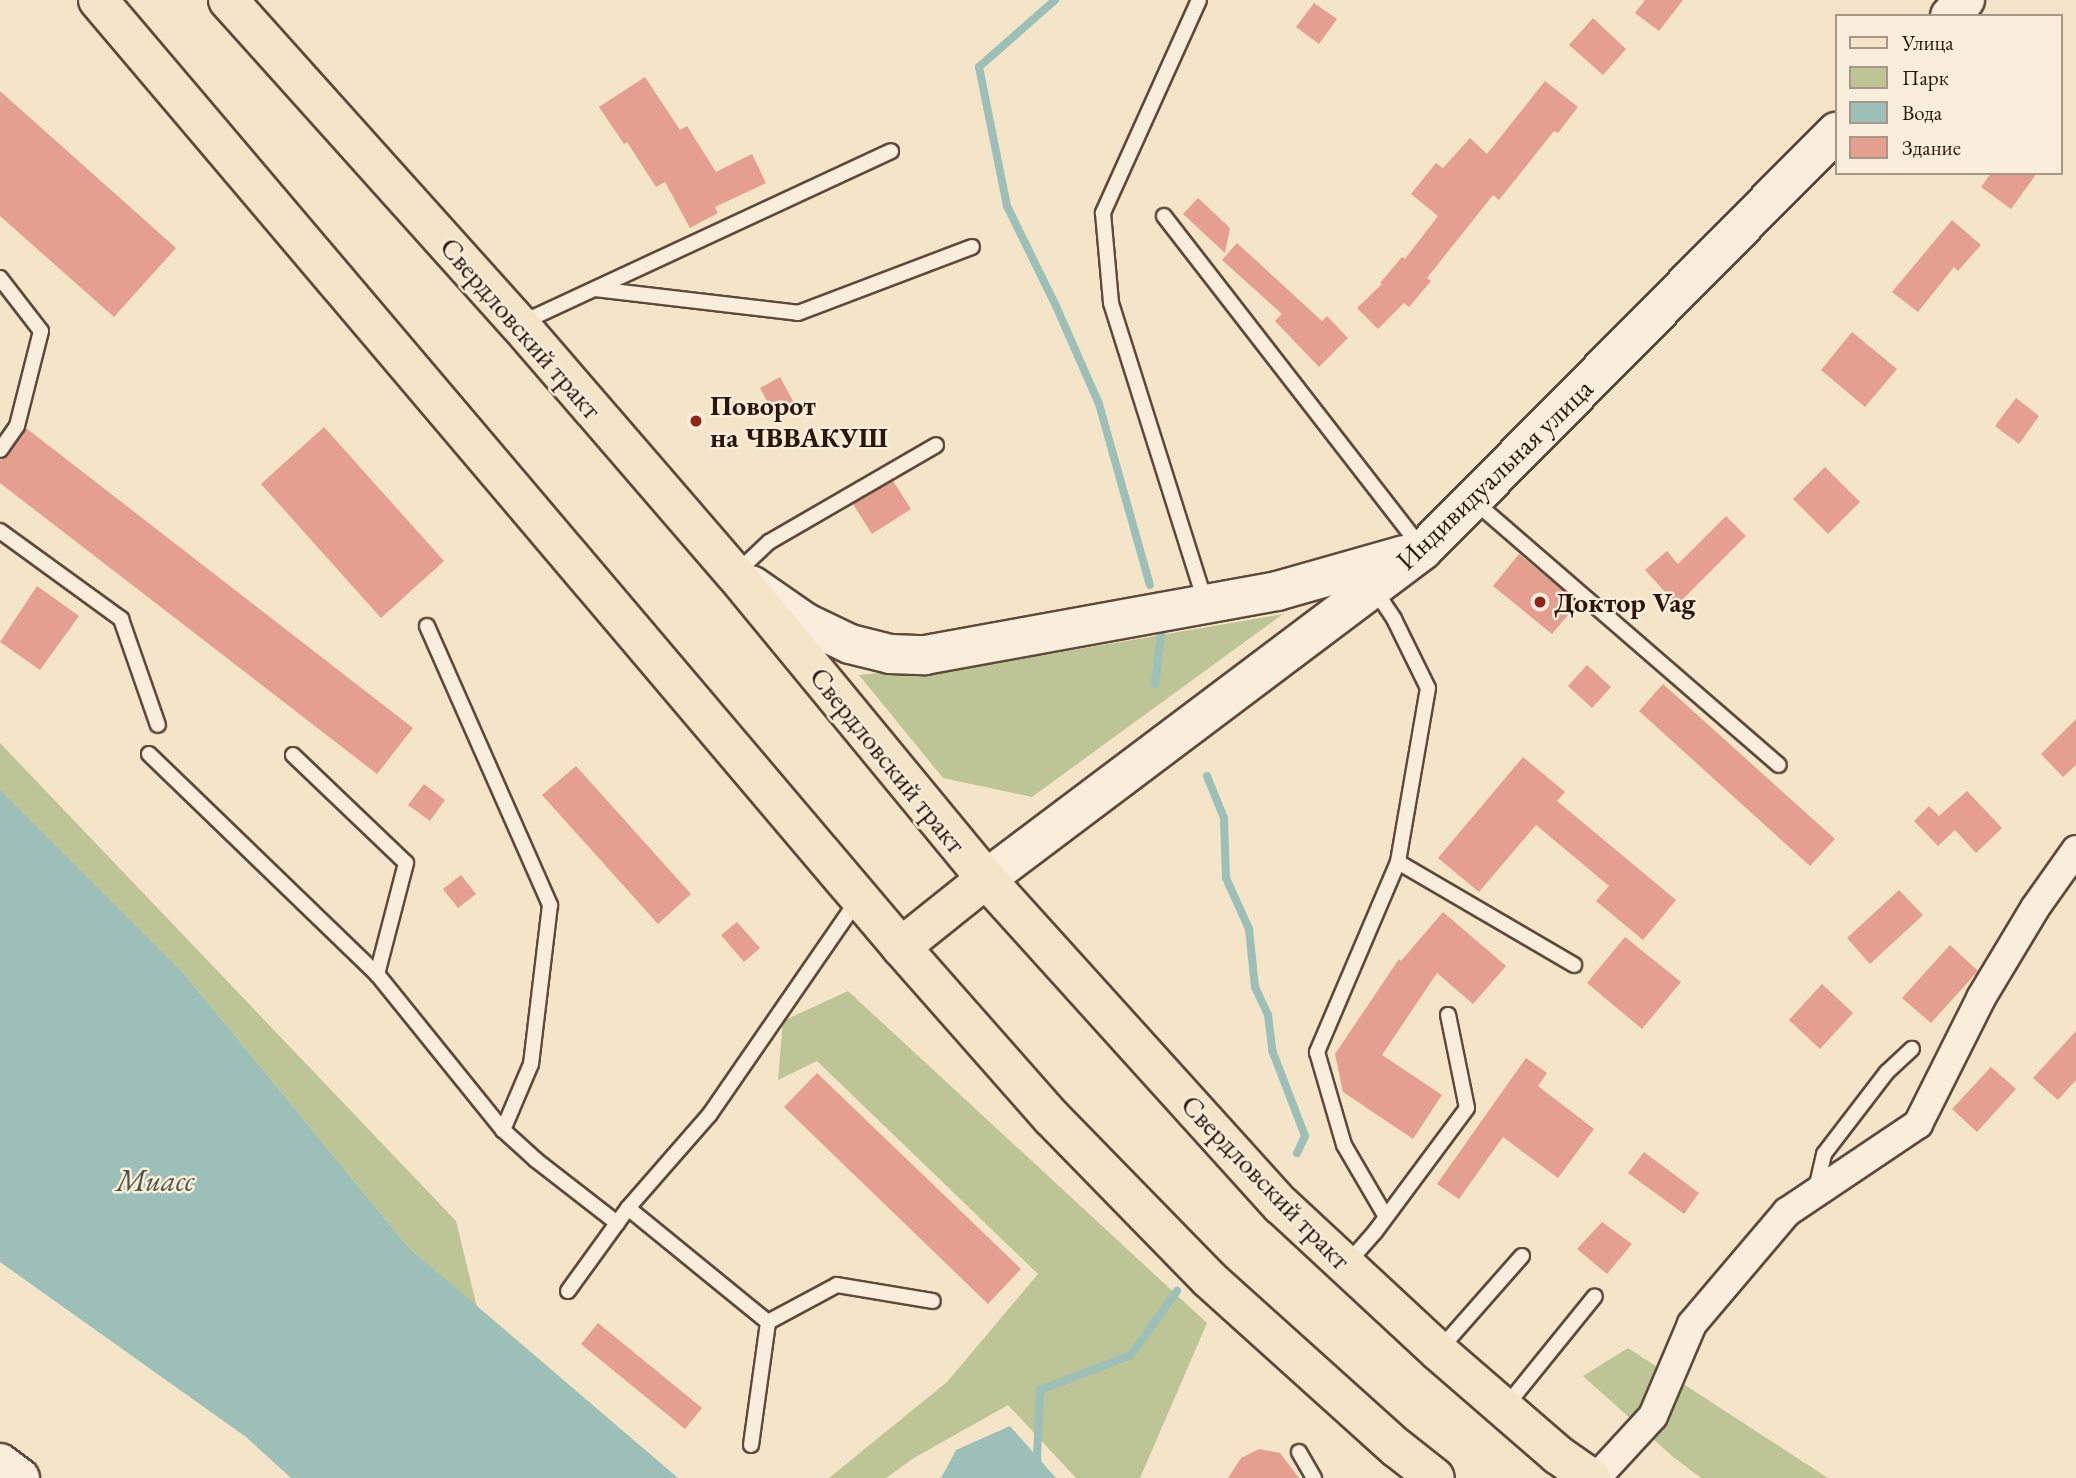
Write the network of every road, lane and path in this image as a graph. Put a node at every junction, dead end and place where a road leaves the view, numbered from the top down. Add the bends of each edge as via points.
1 (98, 0) edge
2 (1199, 0) edge
3 (1965, 0) edge
4 (240, 4) edge
5 (1952, 14) edge
6 (1834, 134) edge
7 (891, 150) dead end
8 (1164, 216) dead end
9 (972, 247) dead end
10 (0, 278) edge
11 (594, 289) junction
12 (519, 324) junction
13 (936, 445) dead end
14 (0, 450) edge
15 (1473, 500) junction
16 (0, 531) edge
17 (1423, 550) junction
18 (735, 574) junction
19 (1374, 588) junction
20 (1206, 605) junction
21 (427, 626) dead end
22 (158, 725) dead end
23 (149, 754) dead end
24 (293, 755) dead end
25 (1779, 765) dead end
26 (2076, 850) edge
27 (1398, 862) junction
28 (986, 879) junction
29 (860, 897) junction
30 (901, 947) junction
31 (1574, 965) dead end
32 (377, 974) junction
33 (1448, 1015) dead end
34 (1912, 1049) dead end
35 (503, 1130) junction
36 (1816, 1193) junction
37 (628, 1208) junction
38 (1387, 1217) junction
39 (617, 1223) junction
40 (1522, 1256) dead end
41 (1346, 1265) junction
42 (568, 1290) dead end
43 (1595, 1296) dead end
44 (933, 1301) dead end
45 (768, 1322) junction
46 (1438, 1351) junction
47 (1504, 1408) junction
48 (751, 1446) dead end
49 (1299, 1452) dead end
50 (0, 1462) edge
51 (1428, 1476) edge
52 (20, 1478) edge
53 (1314, 1478) edge
54 (1591, 1478) edge
55 (1597, 1478) edge

1 - 29 main road
2 - 20 lane via 1103,213 1111,303
3 - 5 main road
4 - 12 main road, Свердловский тракт
6 - 15 main road, Индивидуальная улица
7 - 11 lane
8 - 17 lane
9 - 11 lane via 798,313
10 - 14 lane via 41,331 17,426
11 - 12 lane
12 - 18 main road, Свердловский тракт
13 - 18 lane via 769,542
15 - 17 main road, Индивидуальная улица
15 - 25 lane
16 - 22 lane via 121,620
17 - 19 main road, Индивидуальная улица
17 - 20 main road via 1277,591
18 - 20 main road via 806,623 850,644 890,654 925,655
18 - 28 main road, Свердловский тракт
19 - 27 lane via 1428,688
19 - 28 main road, Индивидуальная улица
21 - 35 lane via 550,905 531,1064
23 - 32 lane
24 - 32 lane via 407,863
26 - 36 street via 1981,998 1918,1124
27 - 31 lane
27 - 38 lane via 1317,1052 1344,1145
28 - 30 main road
28 - 41 main road, Свердловский тракт via 1281,1205
29 - 30 main road
29 - 37 lane via 710,1114
30 - 51 main road via 1051,1117 1209,1279
32 - 35 lane
33 - 38 lane via 1467,1108
34 - 36 lane via 1887,1072 1824,1154
35 - 39 lane
36 - 55 street via 1787,1212 1692,1324 1653,1416
37 - 39 lane
37 - 45 lane
38 - 41 lane
39 - 42 lane
40 - 46 lane
41 - 46 main road, Свердловский тракт
43 - 47 lane
44 - 45 lane via 837,1285
45 - 48 lane
46 - 47 main road, Свердловский тракт
47 - 54 main road, Свердловский тракт
49 - 53 lane
50 - 52 main road

